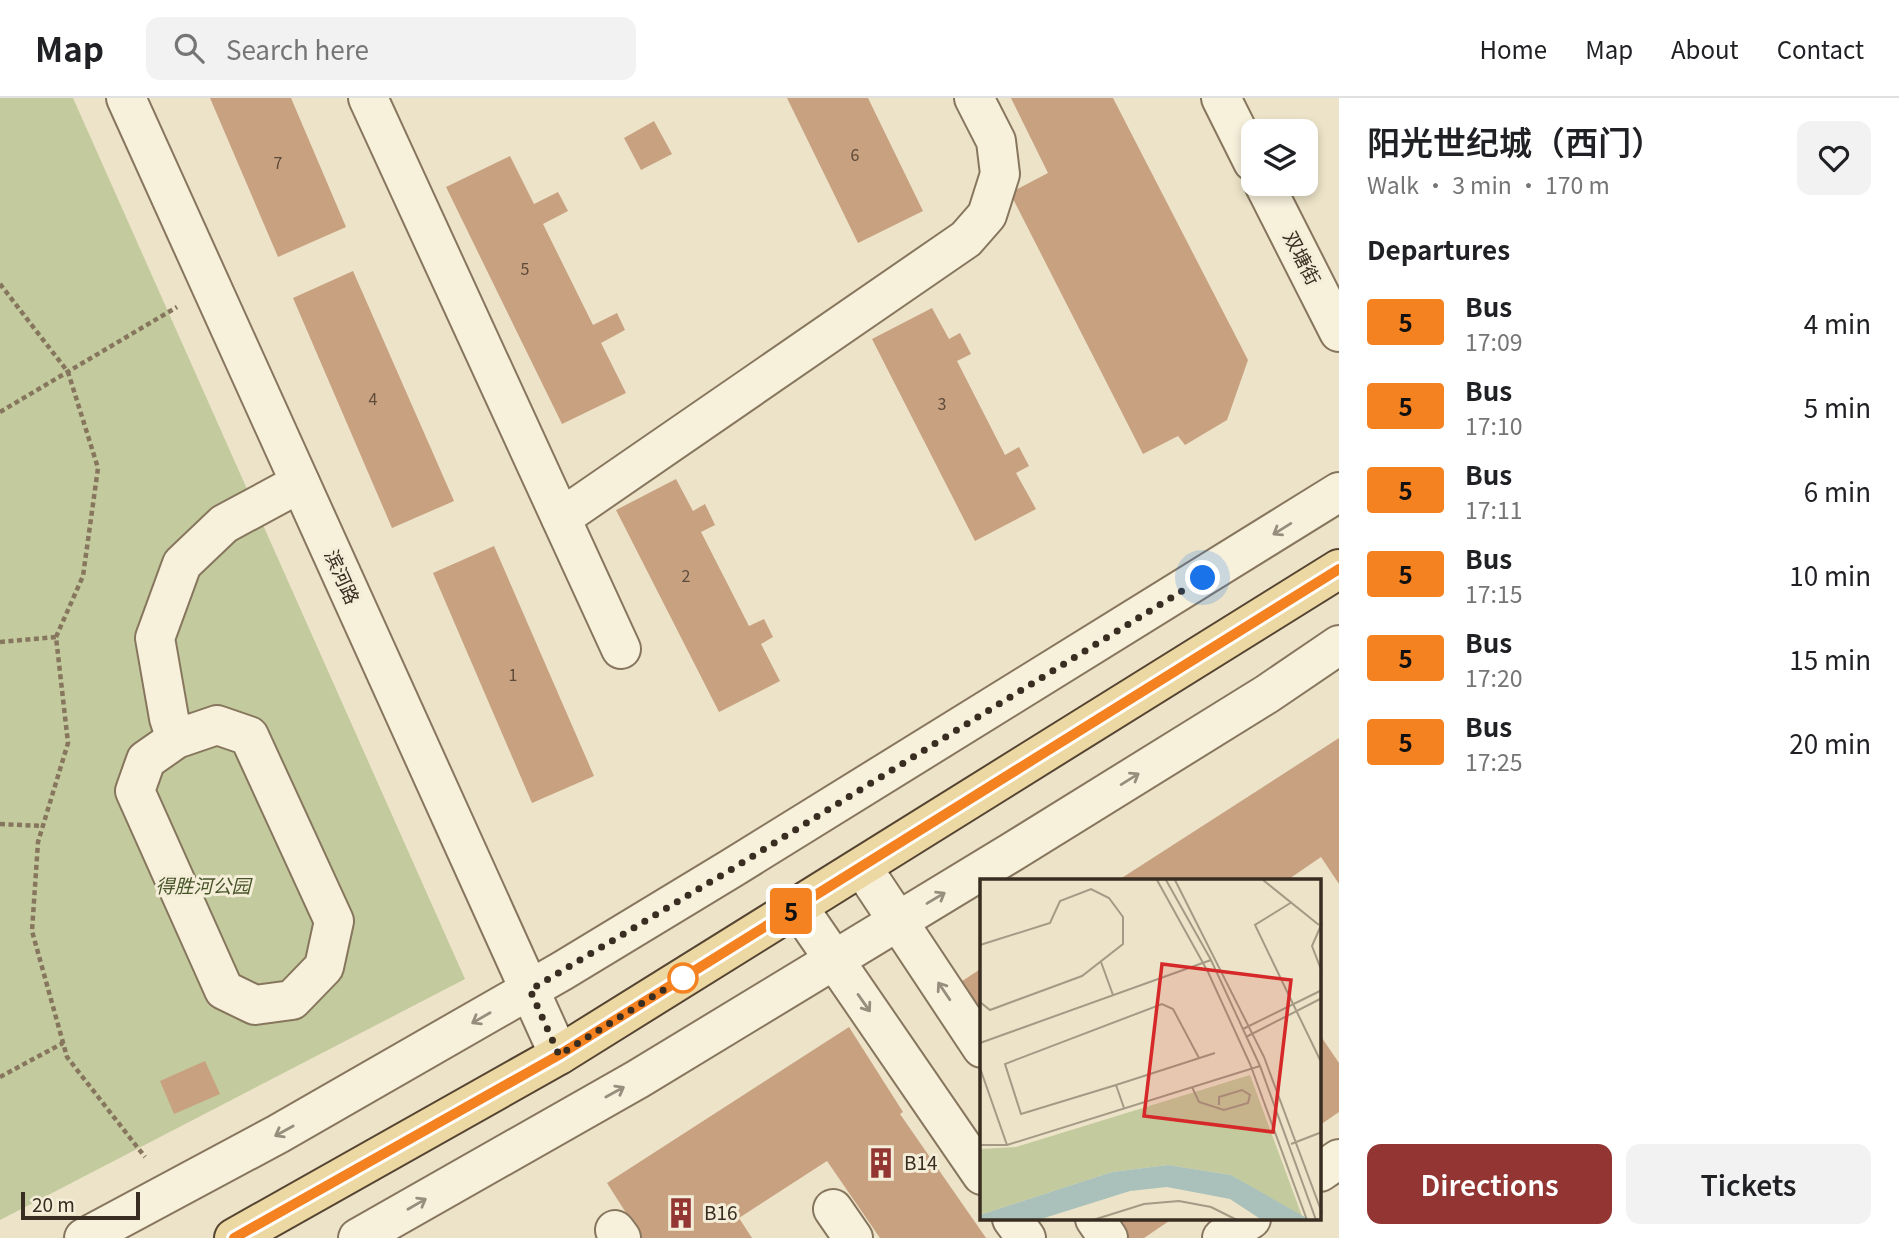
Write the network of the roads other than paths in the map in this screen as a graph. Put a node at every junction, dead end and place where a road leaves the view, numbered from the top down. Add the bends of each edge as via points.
1 (126, 98) edge
2 (368, 98) edge
3 (974, 98) edge
4 (1221, 98) edge
5 (1241, 138) edge
6 (1270, 196) edge
7 (1339, 332) edge
8 (300, 483) junction
9 (1339, 492) edge
10 (561, 518) junction
11 (1339, 569) edge
12 (1339, 645) edge
13 (621, 649) dead end
14 (176, 738) junction
15 (862, 867) junction
16 (798, 907) junction
17 (898, 921) junction
18 (834, 960) junction
19 (530, 990) junction
20 (980, 1045) edge
21 (559, 1055) junction
22 (1339, 1160) edge
23 (1322, 1171) edge
24 (980, 1172) edge
25 (1013, 1220) edge
26 (1096, 1220) edge
27 (1249, 1220) edge
28 (84, 1238) edge
29 (234, 1238) edge
30 (358, 1238) edge
31 (1026, 1238) edge
32 (1108, 1238) edge
33 (1222, 1238) edge

1 - 8 street, 滨河路
2 - 10 street
3 - 10 street via 996,141 1000,174 987,215 966,239
4 - 5 street
6 - 7 street, 双塘街
8 - 14 street via 223,524 182,564 155,638
8 - 19 street, 滨河路
9 -> 19 street
10 - 13 street
11 - 15 main road
17 -> 12 street
14 - 14 street via 146,760 135,791 224,990 255,1005 292,1000 324,967 334,921 250,736 218,726
15 - 16 main road
15 - 17 street
16 - 18 street
16 - 21 main road
17 - 18 street
20 -> 17 street
18 -> 24 street
30 -> 18 street via 638,1079
19 - 21 street, 滨河路
19 -> 28 street via 278,1135
21 - 29 main road
22 - 23 street
25 - 31 street
26 - 32 street
27 - 33 street

